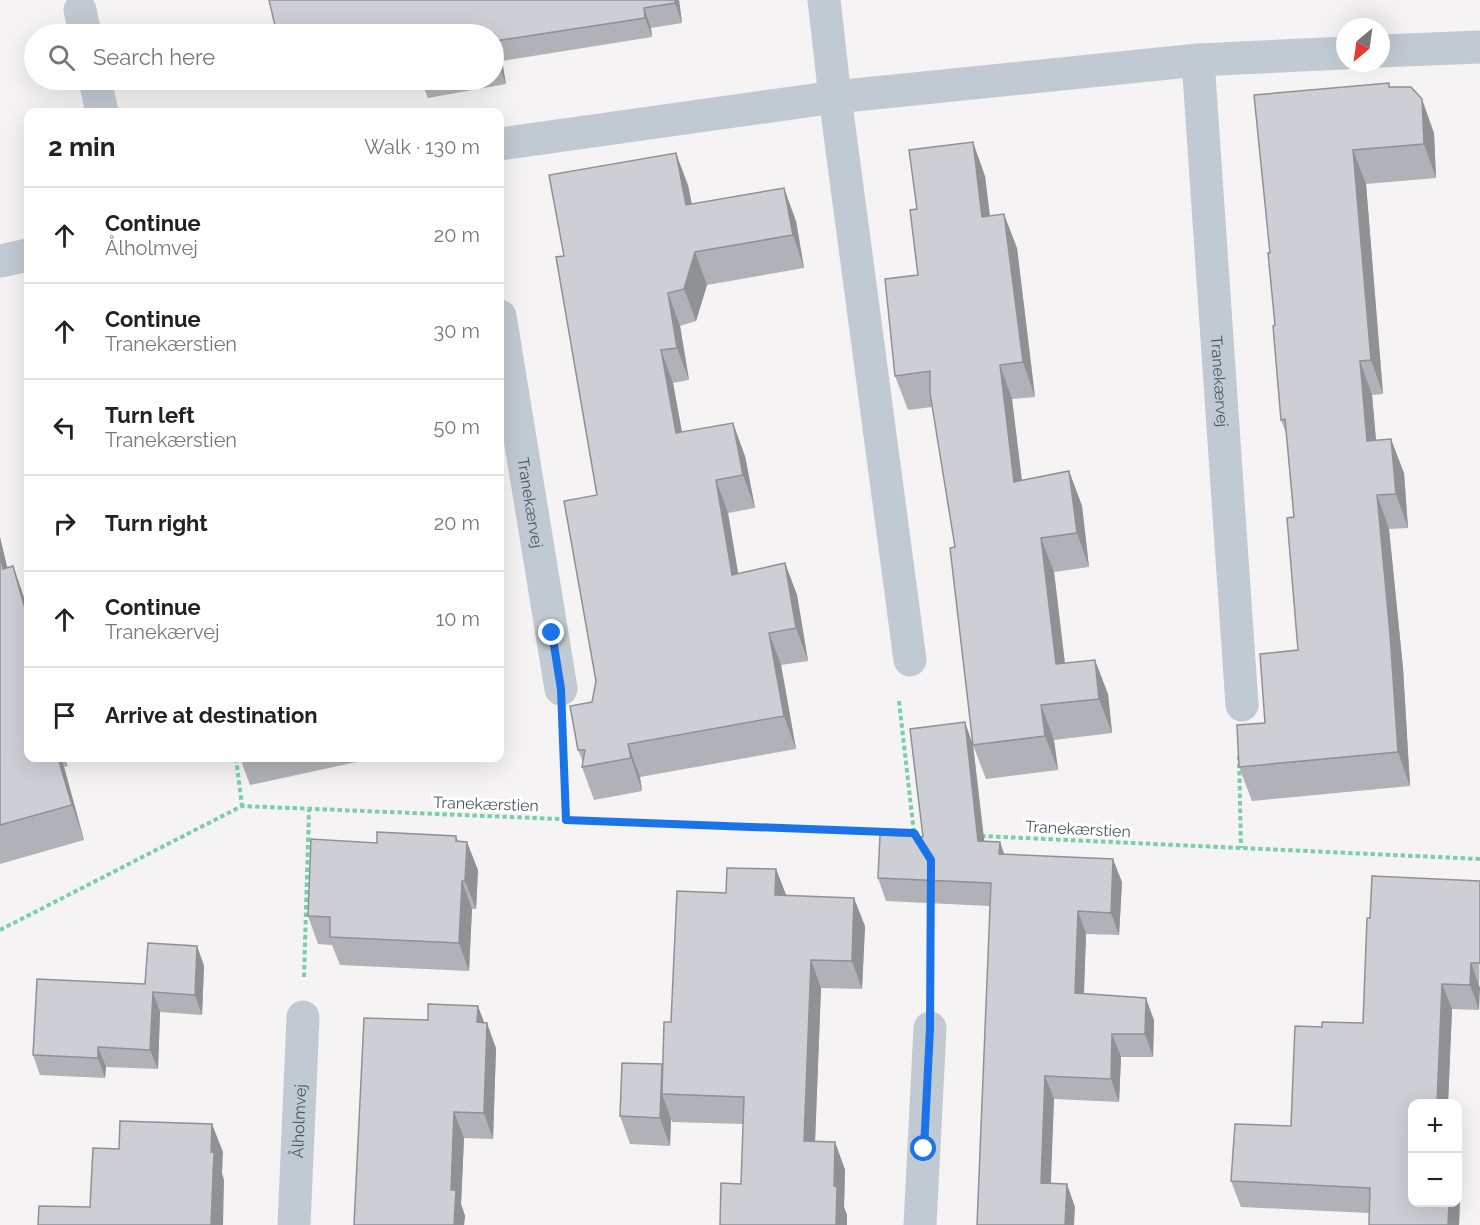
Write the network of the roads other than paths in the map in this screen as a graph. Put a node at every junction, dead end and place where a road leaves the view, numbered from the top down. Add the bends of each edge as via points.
1 (824, 0) edge
2 (1480, 47) edge
3 (1390, 51) edge
4 (1336, 53) edge
5 (1198, 60) junction
6 (97, 90) edge
7 (834, 98) junction
8 (101, 108) edge
9 (504, 143) edge
10 (24, 256) edge
11 (0, 261) edge
12 (504, 340) edge
13 (910, 660) road end
14 (561, 689) road end
15 (1242, 705) road end
16 (303, 1017) road end
17 (930, 1028) road end
18 (294, 1225) edge
19 (920, 1225) edge

1 - 7 street
2 - 3 street
4 - 5 street
5 - 7 street
5 - 15 street, Tranekærvej
6 - 8 street
7 - 9 street
7 - 13 street
10 - 11 street
12 - 14 street, Tranekærvej
16 - 18 street, Ålholmvej
17 - 19 street

